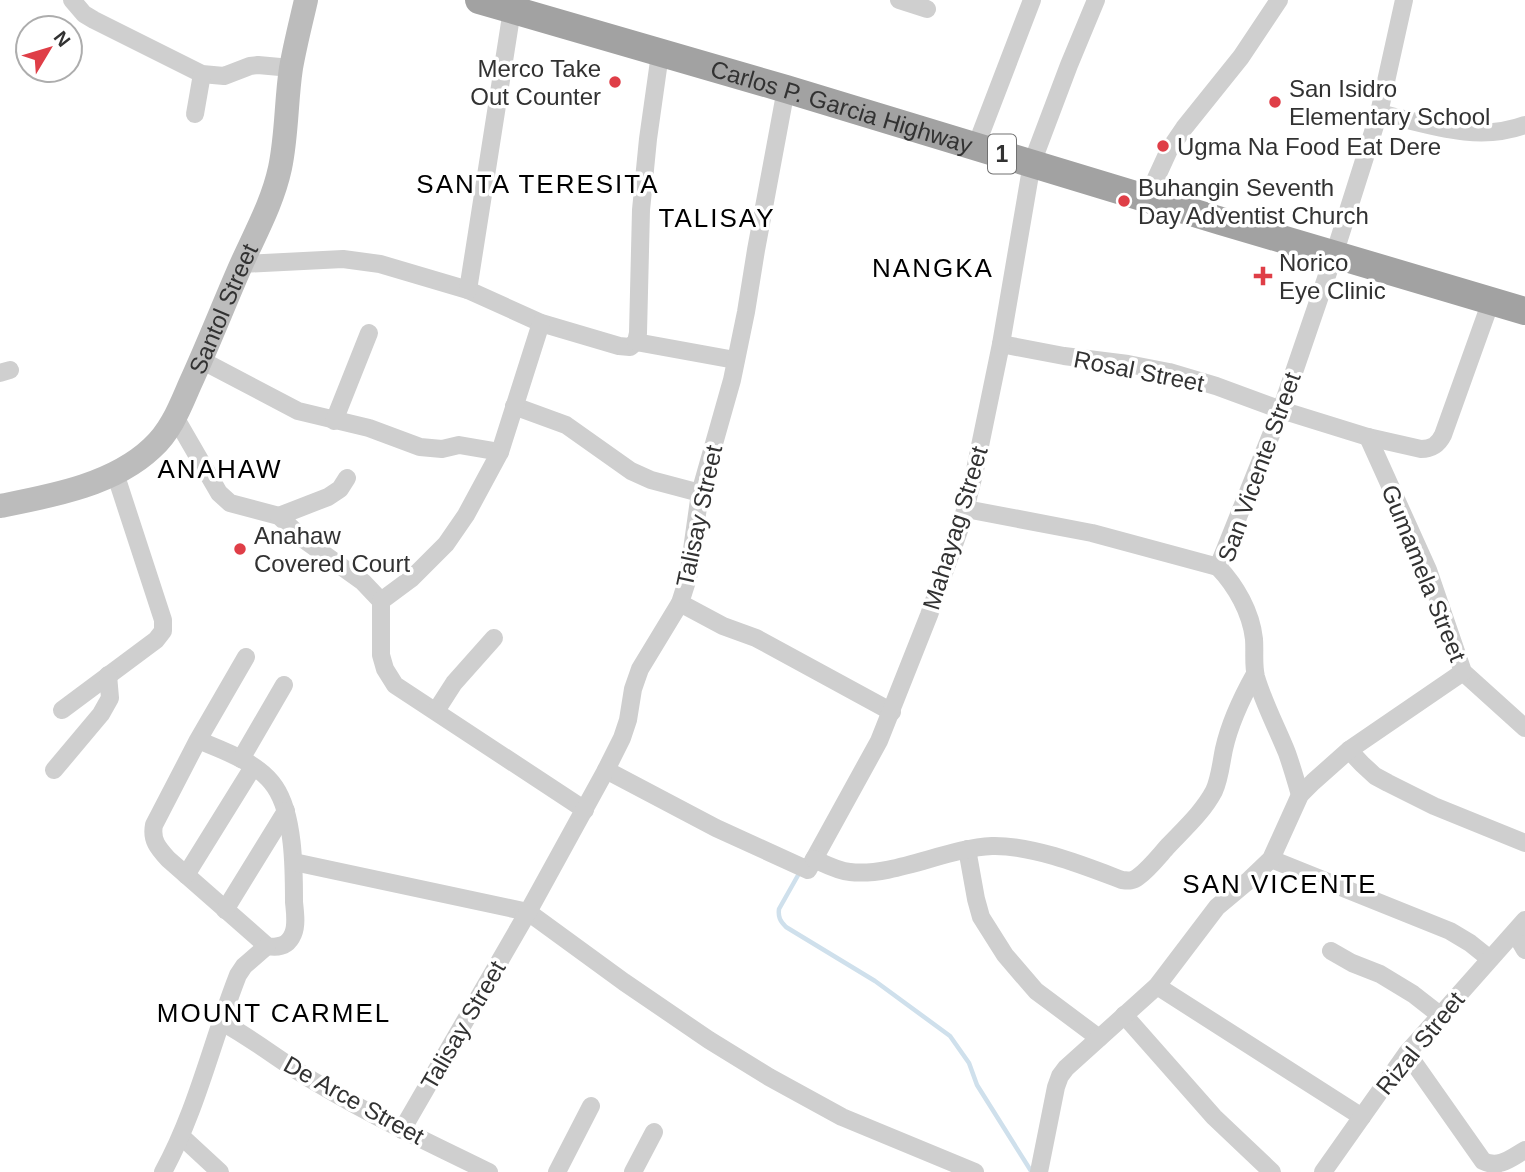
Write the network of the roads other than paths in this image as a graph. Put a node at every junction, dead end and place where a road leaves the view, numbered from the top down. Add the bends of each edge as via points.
1 (72, 0) edge
2 (306, 0) edge
3 (479, 0) edge
4 (898, 0) edge
5 (1032, 0) edge
6 (1096, 0) edge
7 (1279, 0) edge
8 (1404, 0) edge
9 (522, 8) edge
10 (927, 9) dead end
11 (660, 54) junction
12 (291, 68) junction
13 (202, 75) junction
14 (786, 89) junction
15 (1379, 113) junction
16 (195, 114) dead end
17 (1525, 125) edge
18 (976, 146) junction
19 (1032, 163) junction
20 (1147, 198) junction
21 (1334, 255) junction
22 (242, 264) junction
23 (468, 289) junction
24 (1491, 302) junction
25 (1525, 311) edge
26 (541, 323) junction
27 (369, 333) dead end
28 (636, 342) junction
29 (1001, 344) junction
30 (201, 360) junction
31 (735, 360) junction
32 (514, 406) junction
33 (1281, 410) junction
34 (175, 417) junction
35 (334, 421) junction
36 (1368, 437) junction
37 (500, 452) junction
38 (115, 473) junction
39 (347, 478) dead end
40 (700, 493) junction
41 (0, 506) edge
42 (965, 509) junction
43 (279, 516) junction
44 (1218, 567) junction
45 (381, 601) junction
46 (680, 603) junction
47 (494, 638) dead end
48 (246, 657) dead end
49 (1463, 672) junction
50 (1255, 674) junction
51 (108, 675) junction
52 (284, 685) dead end
53 (62, 710) dead end
54 (436, 711) junction
55 (892, 712) junction
56 (1525, 728) edge
57 (198, 740) junction
58 (1349, 750) junction
59 (247, 763) junction
60 (54, 770) dead end
61 (606, 771) junction
62 (1300, 795) junction
63 (585, 810) junction
64 (286, 811) junction
65 (1525, 843) edge
66 (967, 849) junction
67 (1271, 859) junction
68 (294, 862) junction
69 (811, 864) junction
70 (186, 875) junction
71 (225, 910) junction
72 (528, 912) junction
73 (1520, 927) edge
74 (267, 946) junction
75 (1525, 950) edge
76 (1331, 951) dead end
77 (1490, 959) junction
78 (1157, 986) junction
79 (1124, 1016) junction
80 (1440, 1016) junction
81 (222, 1022) junction
82 (1099, 1038) junction
83 (1407, 1053) junction
84 (591, 1106) dead end
85 (1362, 1117) junction
86 (402, 1130) junction
87 (654, 1132) dead end
88 (181, 1136) junction
89 (1525, 1150) edge
90 (1506, 1168) edge
91 (163, 1172) edge
92 (220, 1172) edge
93 (489, 1172) edge
94 (556, 1172) edge
95 (633, 1172) edge
96 (975, 1172) edge
97 (1039, 1172) edge
98 (1272, 1172) edge
99 (1322, 1172) edge

1 - 13 street via 84,14 111,30
2 - 12 main road, Santol Street
3 - 9 highway, Carlos P. Garcia Highway / 1
4 - 10 street
5 - 18 street
6 - 19 street, Mahayag Street
7 - 20 street via 1184,128
8 - 15 street, San Vicente Street
9 - 11 highway, Carlos P. Garcia Highway / 1
9 - 23 street
11 - 14 highway, Carlos P. Garcia Highway / 1
11 - 28 street via 641,210
12 - 13 street via 258,65 224,76
12 - 22 main road, Santol Street via 280,168 270,204
13 - 16 street
14 - 18 highway, Carlos P. Garcia Highway / 1
14 - 31 street, Talisay Street
15 - 17 street via 1462,132 1497,133
15 - 21 street, San Vicente Street
18 - 19 highway, Carlos P. Garcia Highway / 1
19 - 20 highway, Carlos P. Garcia Highway / 1
19 - 29 street, Mahayag Street
20 - 21 highway, Carlos P. Garcia Highway / 1
21 - 24 highway, Carlos P. Garcia Highway / 1
21 - 33 street, San Vicente Street
22 - 23 street via 360,261
22 - 30 main road, Santol Street
23 - 26 street
24 - 25 highway, Carlos P. Garcia Highway / 1
24 - 36 street, Rosal Street via 1435,446 1421,449
26 - 28 street via 619,346
26 - 32 street
27 - 35 street
28 - 31 street
29 - 33 street, Rosal Street via 1169,372
29 - 42 street, Mahayag Street
30 - 34 main road, Santol Street
30 - 35 street via 298,411
31 - 40 street, Talisay Street
32 - 37 street
32 - 40 street via 566,425 631,471
33 - 36 street, Rosal Street
33 - 44 street, San Vicente Street
34 - 38 main road, Santol Street via 154,447
34 - 43 street via 219,494 230,503
35 - 37 street via 420,447 442,449 459,444
36 - 49 street, Gumamela Street via 1428,570
37 - 45 street via 446,544
38 - 41 main road, Santol Street via 66,491
38 - 51 street via 164,624 156,640
39 - 43 street via 328,497
40 - 46 street, Talisay Street
42 - 44 street via 1092,533
42 - 55 street, Mahayag Street
43 - 45 street
44 - 50 street, San Vicente Street via 1230,580 1250,620
45 - 54 street via 385,670 396,685
46 - 55 street via 756,638
46 - 61 street, Talisay Street via 640,668 628,720
47 - 54 street
48 - 57 street
49 - 56 street, Gumamela Street
49 - 58 street
50 - 62 street, San Vicente Street
50 - 66 street via 1232,720 1214,790 1135,879 1122,880 1080,863 1010,847
51 - 53 street
51 - 60 street via 110,698 101,714
52 - 59 street
54 - 63 street
55 - 69 street, Mahayag Street
57 - 59 street
57 - 70 street via 152,834 159,850
58 - 62 street
58 - 65 street via 1388,783
59 - 64 street via 277,789
59 - 70 street
61 - 63 street, Talisay Street
61 - 69 street via 716,828
62 - 67 street
63 - 72 street, Talisay Street
64 - 68 street
64 - 71 street
66 - 69 street via 867,872
66 - 82 street via 981,917 1004,955 1036,991
67 - 77 street via 1450,931
67 - 78 street via 1217,907
68 - 72 street
68 - 74 street via 295,928 283,946
70 - 71 street
71 - 74 street
72 - 86 street, Talisay Street
72 - 96 street via 698,1033 769,1077 842,1117
73 - 75 street
73 - 77 street, Rizal Street
74 - 81 street via 238,975
76 - 80 street via 1380,974
77 - 80 street, Rizal Street
78 - 79 street
78 - 85 street
79 - 82 street
79 - 98 street via 1214,1117
80 - 83 street, Rizal Street
81 - 86 street, De Arce Street via 311,1080
81 - 88 street
82 - 97 street via 1060,1076
83 - 85 street, Rizal Street
83 - 90 street via 1483,1161
84 - 94 street
85 - 99 street, Rizal Street
86 - 93 street, De Arce Street
87 - 95 street
88 - 91 street
88 - 92 street
89 - 90 street

